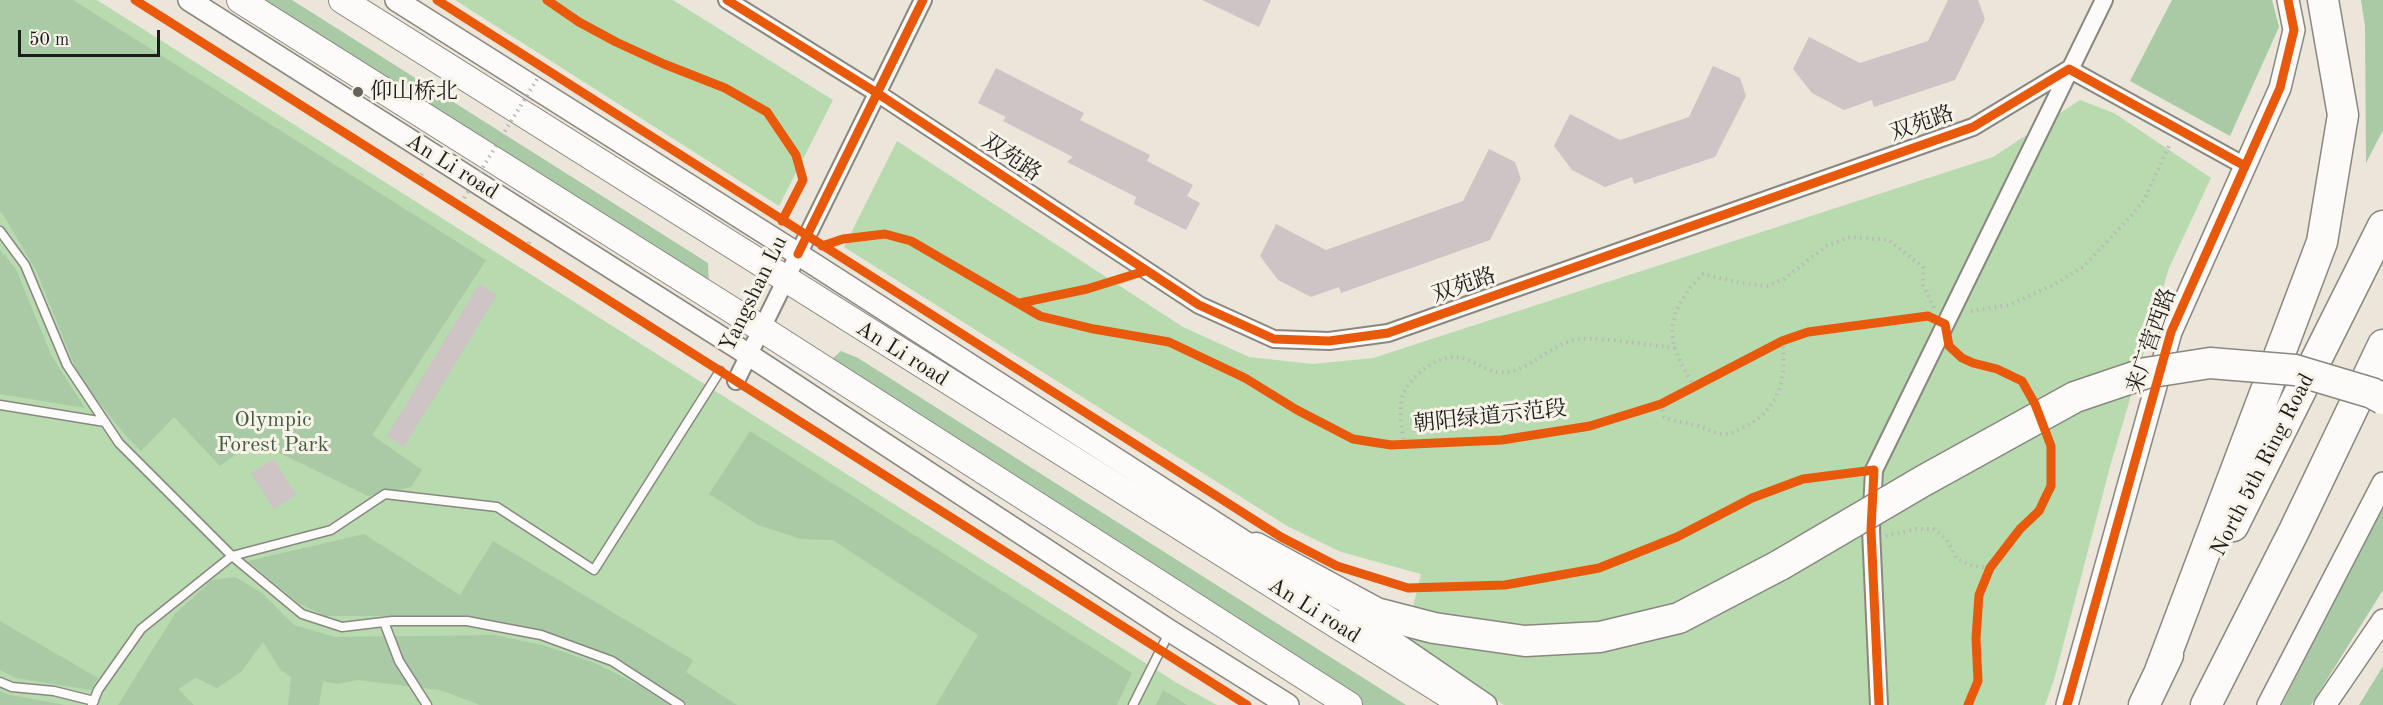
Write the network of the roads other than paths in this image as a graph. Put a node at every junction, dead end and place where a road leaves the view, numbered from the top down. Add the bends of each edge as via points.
1 (189, 0) edge
2 (240, 0) edge
3 (342, 0) edge
4 (396, 0) edge
5 (727, 0) edge
6 (923, 0) edge
7 (2104, 0) edge
8 (2288, 0) edge
9 (2323, 0) edge
10 (2069, 69) junction
11 (878, 93) junction
12 (2245, 166) junction
13 (2383, 226) edge
14 (0, 231) edge
15 (798, 254) junction
16 (785, 280) junction
17 (762, 329) junction
18 (2383, 345) edge
19 (749, 355) junction
20 (720, 371) dead end
21 (736, 381) dead end
22 (2383, 399) edge
23 (0, 405) edge
24 (105, 422) junction
25 (2383, 483) edge
26 (1256, 548) junction
27 (232, 556) junction
28 (2383, 620) edge
29 (384, 622) junction
30 (1170, 631) junction
31 (2160, 671) junction
32 (0, 682) edge
33 (93, 703) edge
34 (427, 705) edge
35 (680, 705) edge
36 (1134, 705) edge
37 (1288, 705) edge
38 (1350, 705) edge
39 (1464, 705) edge
40 (1486, 705) edge
41 (1879, 705) edge
42 (2067, 705) edge
43 (2144, 705) edge
44 (2206, 705) edge
45 (2268, 705) edge
46 (2325, 705) edge

1 - 19 street, An Li road
2 - 17 main road, An Li road
3 - 16 main road, An Li road
4 - 15 street, An Li road
5 - 11 street, 双苑路
6 - 11 street, Yangshan Lu
7 - 10 street
8 - 12 street, 来广营西路 via 2294,30 2280,88
9 - 31 highway via 2343,115 2322,242
10 - 11 street, 双苑路 via 1973,127 1388,333 1329,341 1274,339 1199,305
10 - 12 street
10 - 41 street via 1874,470 1871,540
11 - 15 street, Yangshan Lu
12 - 42 street, 来广营西路 via 2171,332
13 - 31 highway, North 5th Ring Road
14 - 24 lane via 25,264 67,365
15 - 16 street, Yangshan Lu
15 - 26 street, An Li road
16 - 17 street, Yangshan Lu
16 - 39 main road, An Li road
17 - 19 street, Yangshan Lu
17 - 38 main road, An Li road
18 - 44 highway
19 - 21 street, Yangshan Lu
19 - 30 street, An Li road
20 - 27 lane via 594,570 497,507 385,494 331,530
22 - 26 highway, bridge via 2295,370 2210,363 2146,373 2075,398 1679,618 1600,637 1525,641 1434,628 1376,613
23 - 24 lane
24 - 27 lane via 119,443
25 - 45 street
26 - 40 street, An Li road
27 - 29 lane via 302,614 342,627
27 - 33 lane via 141,629
28 - 46 street
29 - 34 lane via 399,661
29 - 35 lane via 467,621 541,635 612,661
30 - 36 lane
30 - 37 street, An Li road
31 - 43 highway, North 5th Ring Road
32 - 33 lane via 54,691

